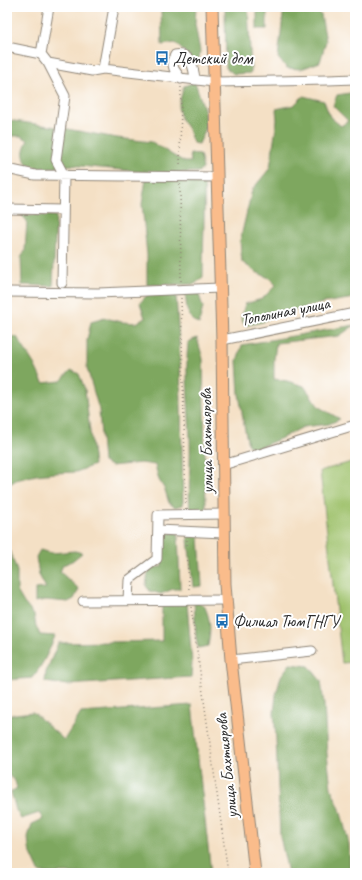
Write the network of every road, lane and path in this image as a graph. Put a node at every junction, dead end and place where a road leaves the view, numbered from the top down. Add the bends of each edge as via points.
1 (49, 7) edge
2 (114, 7) edge
3 (212, 7) edge
4 (7, 47) edge
5 (41, 54) junction
6 (48, 63) junction
7 (103, 69) junction
8 (181, 78) junction
9 (355, 79) edge
10 (195, 80) junction
11 (214, 82) junction
12 (7, 169) edge
13 (64, 175) junction
14 (180, 176) junction
15 (216, 177) junction
16 (7, 210) edge
17 (63, 210) junction
18 (62, 283) dead end
19 (220, 288) junction
20 (181, 289) junction
21 (7, 292) edge
22 (355, 313) edge
23 (222, 340) junction
24 (355, 425) edge
25 (223, 465) junction
26 (186, 514) junction
27 (224, 514) junction
28 (158, 530) junction
29 (186, 532) junction
30 (223, 533) junction
31 (128, 600) junction
32 (190, 600) junction
33 (226, 600) junction
34 (83, 601) dead end
35 (312, 651) dead end
36 (231, 660) junction
37 (228, 873) edge
38 (255, 873) edge

1 - 5 street
2 - 7 street
3 - 11 main road, улица Бахтиярова
4 - 5 street
5 - 6 street
6 - 7 street via 92,71
6 - 13 street via 65,96 56,160
7 - 8 street
8 - 10 street
8 - 10 street via 172,61 175,55 181,54 192,64
8 - 14 path
9 - 11 street
10 - 11 street
11 - 15 main road, улица Бахтиярова
12 - 13 street via 35,175
13 - 14 street
13 - 17 street
14 - 15 street
14 - 20 path
15 - 19 main road, улица Бахтиярова
16 - 17 street
17 - 18 street
19 - 20 street
19 - 23 main road, улица Бахтиярова
20 - 21 street via 98,293
20 - 26 path
22 - 23 street, Тополиная улица
23 - 25 main road, улица Бахтиярова
24 - 25 street
25 - 27 main road, улица Бахтиярова
26 - 27 street
26 - 28 street via 158,515
27 - 30 main road, улица Бахтиярова
28 - 29 street
28 - 31 street via 156,559 129,580
29 - 30 street
29 - 32 path
30 - 33 main road, улица Бахтиярова
31 - 32 street
31 - 34 street
32 - 33 street
32 - 37 path
33 - 36 main road, улица Бахтиярова
35 - 36 street
36 - 38 main road, улица Бахтиярова

